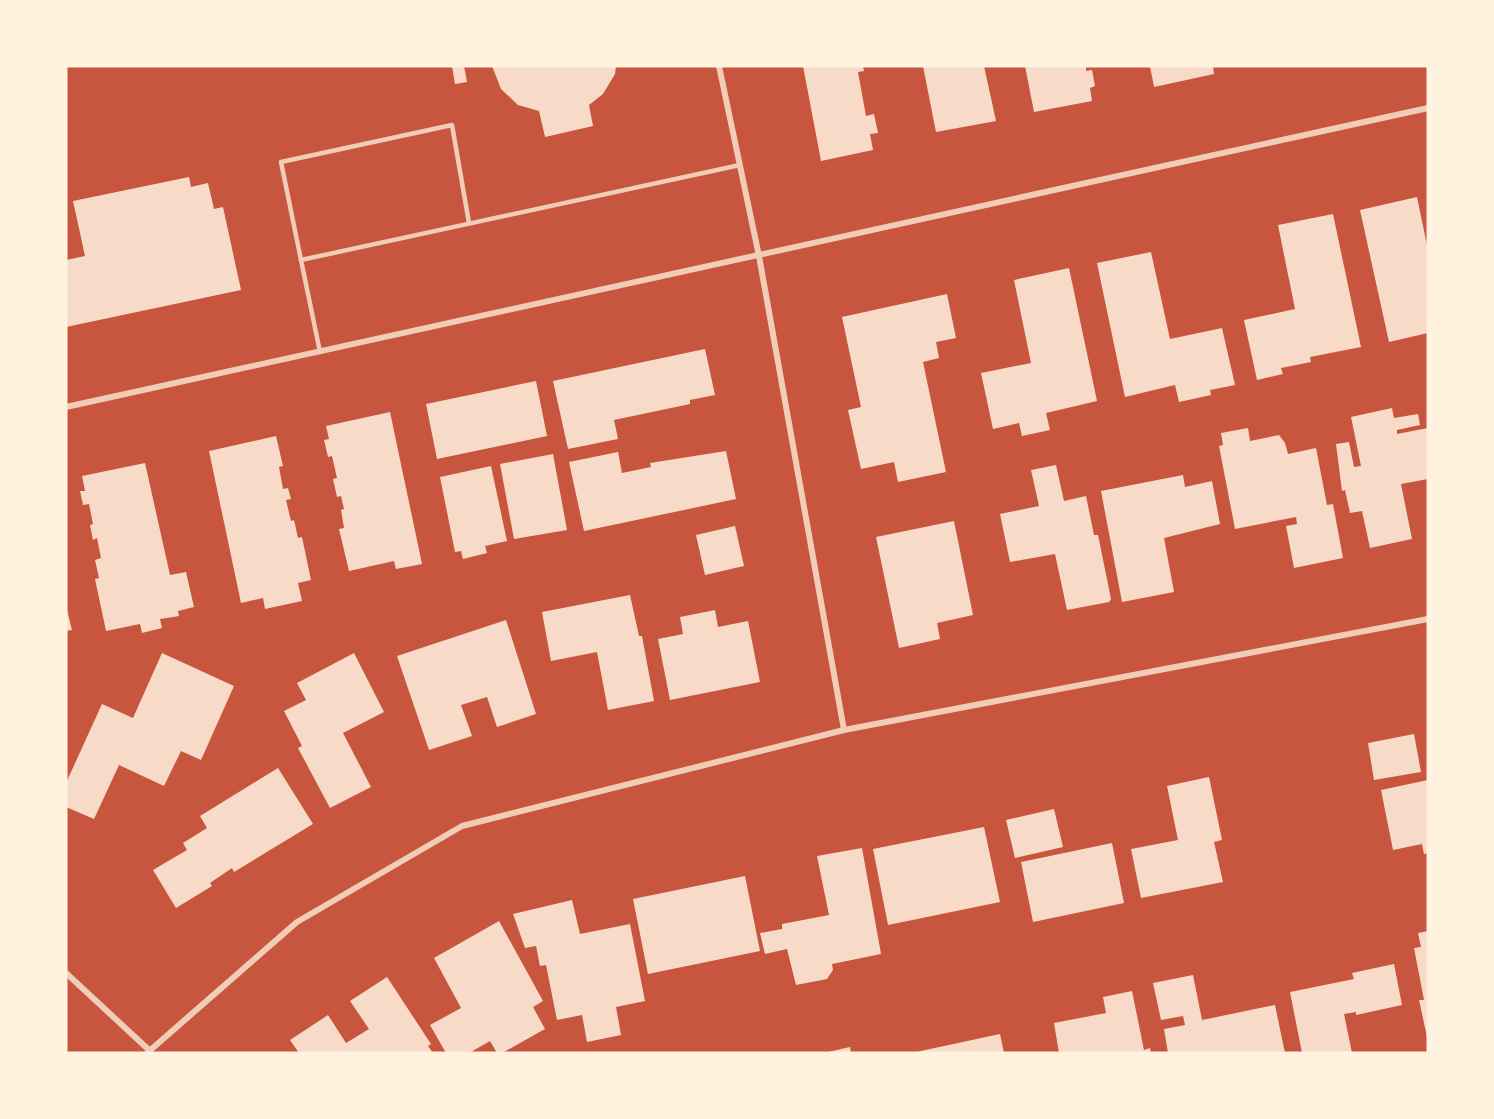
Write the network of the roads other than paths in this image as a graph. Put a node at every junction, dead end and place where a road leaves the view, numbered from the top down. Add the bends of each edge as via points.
1 (719, 66) edge
2 (1428, 108) edge
3 (740, 165) junction
4 (469, 223) junction
5 (759, 256) junction
6 (301, 260) junction
7 (320, 352) junction
8 (66, 407) edge
9 (1428, 619) edge
10 (844, 730) junction
11 (66, 973) edge
12 (148, 1052) edge

1 - 3 street
2 - 5 street
3 - 4 lane
3 - 5 street
4 - 6 lane
4 - 6 lane via 452,125 292,159 281,162
5 - 7 street
5 - 10 street
6 - 7 lane
7 - 8 street
9 - 10 street
10 - 12 street via 462,826 297,922
11 - 12 street

